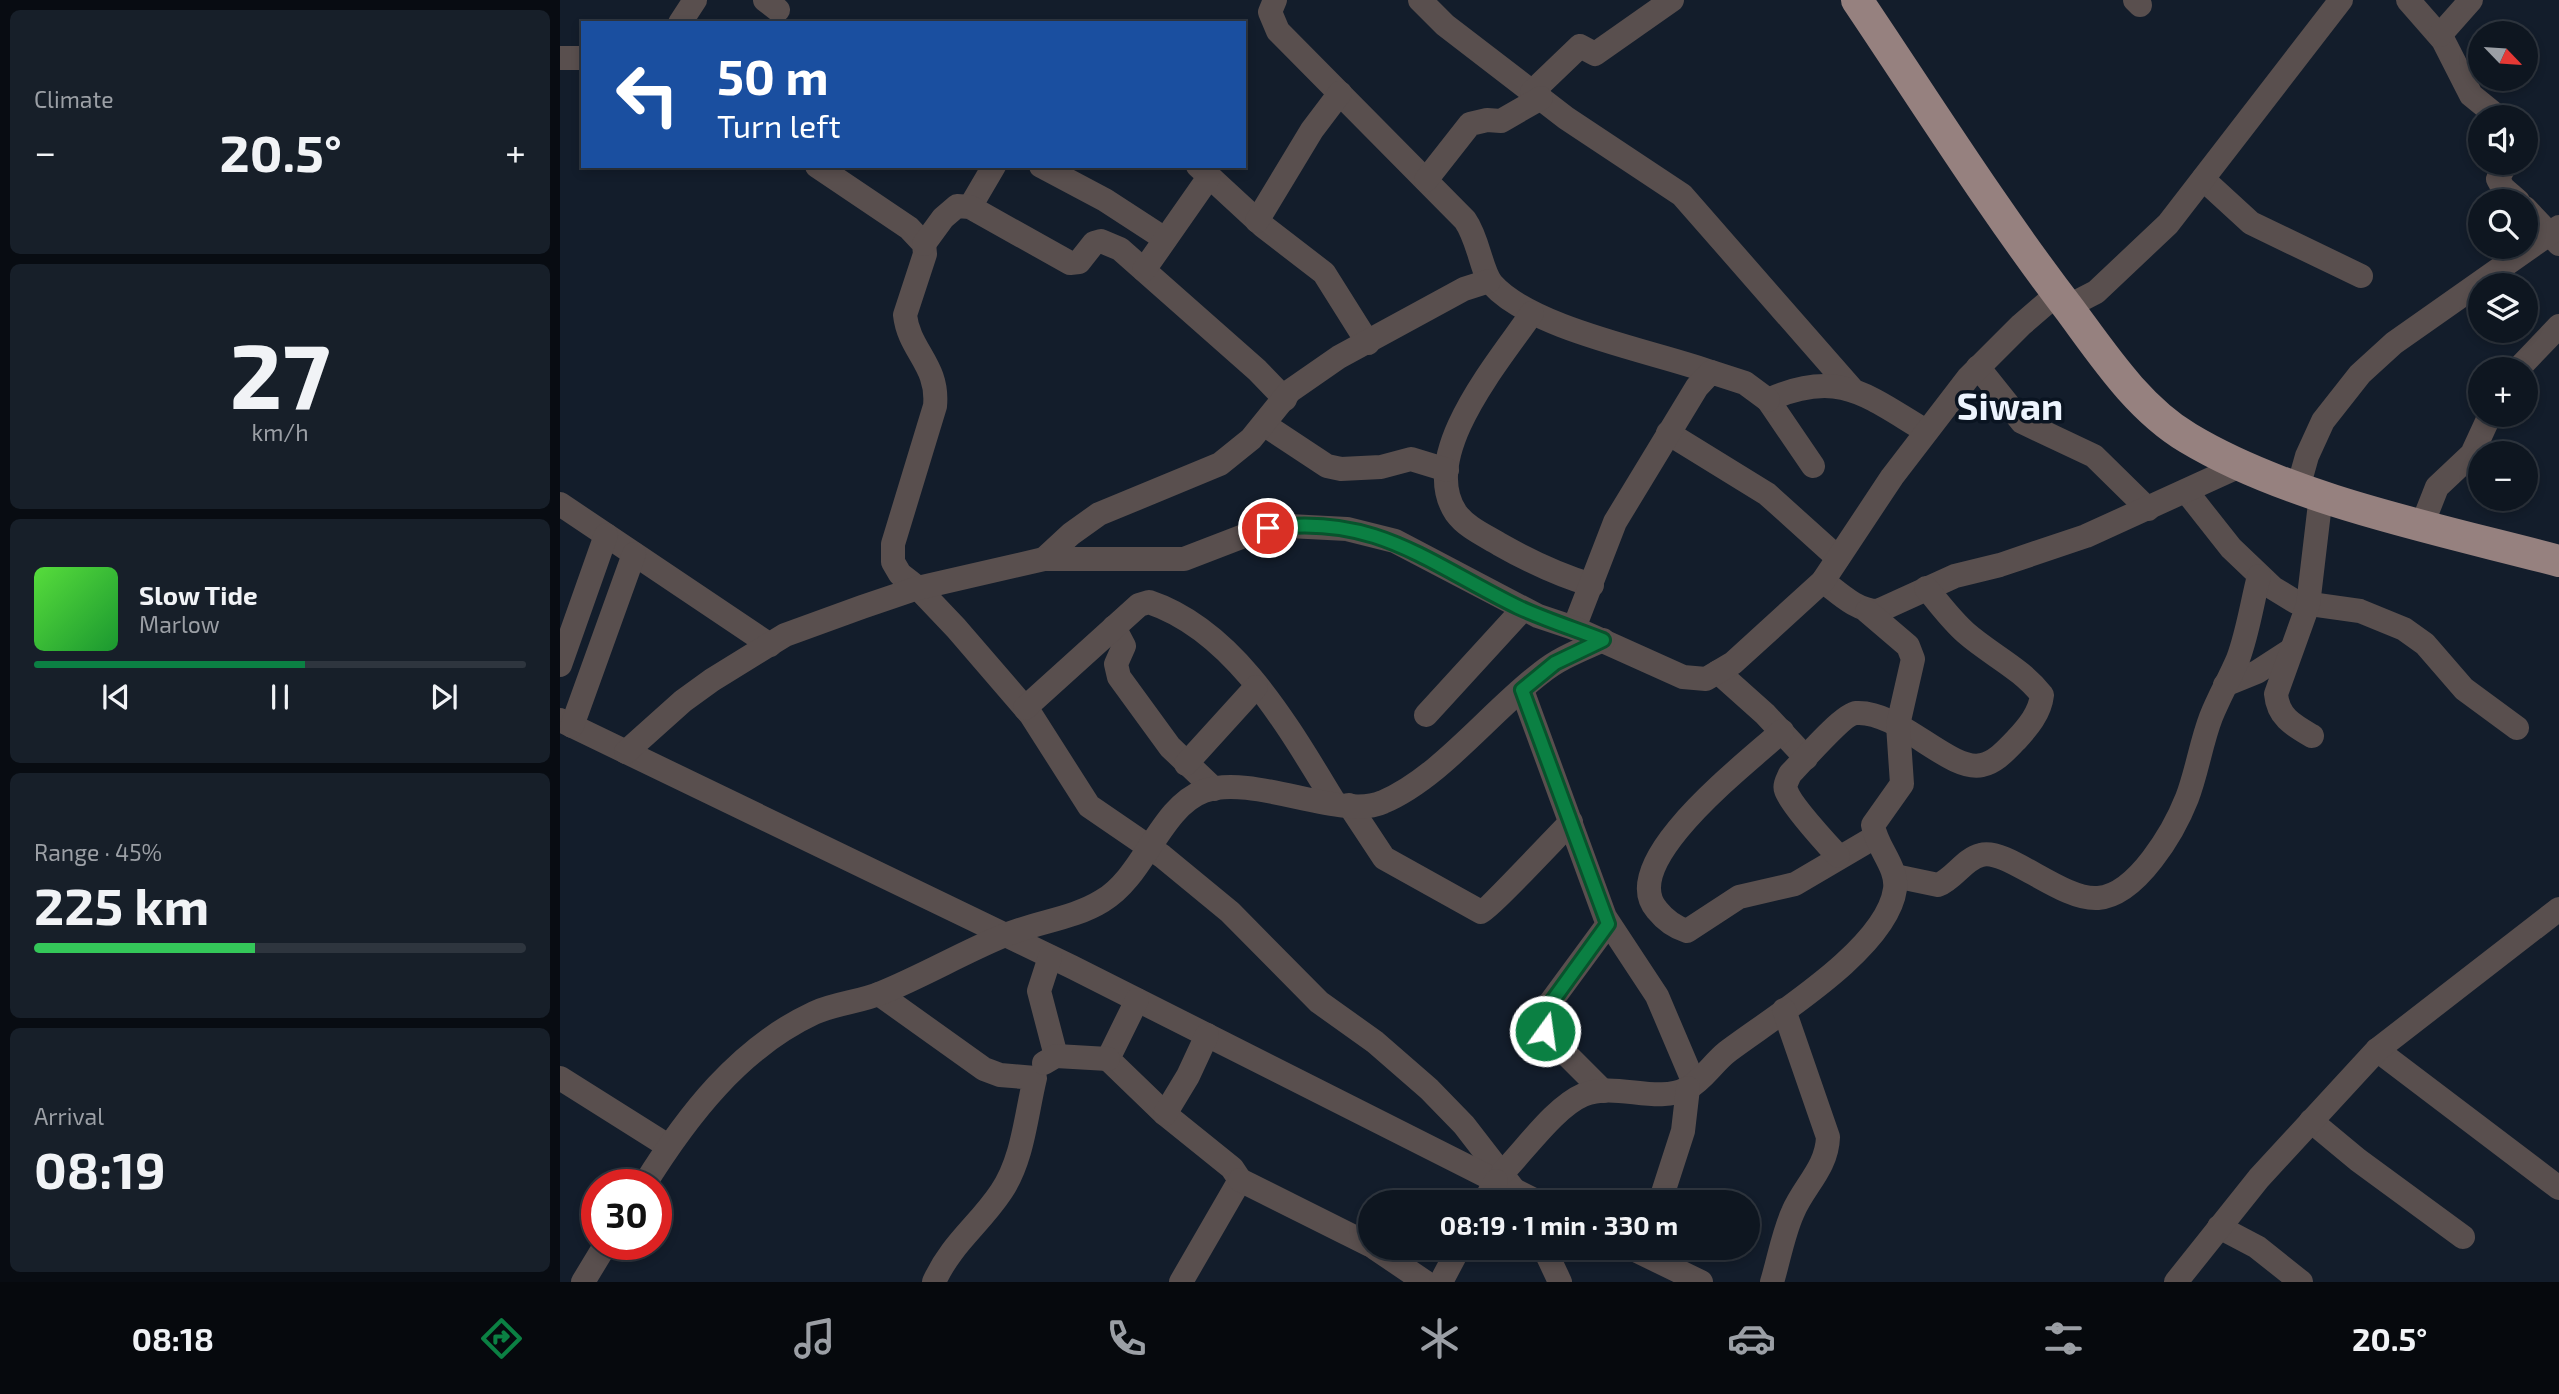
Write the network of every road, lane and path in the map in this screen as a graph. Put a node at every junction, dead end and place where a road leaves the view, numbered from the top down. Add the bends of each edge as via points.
1 (1275, 0) edge
2 (1420, 0) edge
3 (1672, 0) edge
4 (1857, 0) edge
5 (2341, 0) edge
6 (2407, 0) edge
7 (2471, 0) edge
8 (2440, 35) junction
9 (560, 58) edge
10 (581, 58) edge
11 (1340, 93) junction
12 (1536, 95) junction
13 (2484, 105) edge
14 (820, 168) edge
15 (993, 168) edge
16 (1045, 168) edge
17 (1204, 171) edge
18 (2500, 175) edge
19 (2203, 178) junction
20 (1426, 180) junction
21 (2507, 189) edge
22 (970, 207) junction
23 (2538, 219) edge
24 (1257, 221) junction
25 (2557, 234) edge
26 (1165, 239) junction
27 (924, 244) junction
28 (1144, 270) junction
29 (2361, 276) dead end
30 (1489, 281) junction
31 (2062, 301) junction
32 (1532, 313) junction
33 (2554, 341) edge
34 (1368, 343) junction
35 (2533, 357) edge
36 (1978, 367) junction
37 (1711, 372) junction
38 (1851, 388) junction
39 (1284, 399) junction
40 (1769, 400) junction
41 (1265, 425) junction
42 (2484, 427) edge
43 (1926, 431) junction
44 (1668, 433) junction
45 (2244, 464) junction
46 (1812, 466) dead end
47 (1447, 470) junction
48 (2186, 491) junction
49 (2310, 491) junction
50 (2148, 509) junction
51 (562, 510) edge
52 (2422, 525) junction
53 (606, 535) junction
54 (634, 554) junction
55 (1838, 558) junction
56 (1044, 559) junction
57 (2559, 561) edge
58 (2259, 576) junction
59 (1823, 581) junction
60 (1592, 585) junction
61 (918, 588) junction
62 (1926, 588) junction
63 (2308, 605) junction
64 (1523, 609) junction
65 (1867, 611) junction
66 (1114, 627) junction
67 (1574, 628) junction
68 (1603, 640) junction
69 (770, 645) junction
70 (2291, 650) junction
71 (560, 664) edge
72 (1718, 672) junction
73 (2225, 685) junction
74 (1256, 687) junction
75 (1522, 690) junction
76 (1025, 708) junction
77 (1426, 715) dead end
78 (566, 723) edge
79 (1898, 725) junction
80 (2517, 728) dead end
81 (1782, 731) junction
82 (2312, 736) dead end
83 (626, 752) junction
84 (1806, 758) junction
85 (1186, 764) junction
86 (1214, 789) junction
87 (1342, 804) junction
88 (1570, 822) junction
89 (1875, 836) junction
90 (1151, 848) junction
91 (1838, 856) junction
92 (1895, 876) junction
93 (2559, 909) edge
94 (1608, 924) junction
95 (1005, 935) junction
96 (1050, 957) junction
97 (879, 994) junction
98 (1137, 1000) junction
99 (1784, 1010) junction
100 (1207, 1035) junction
101 (2378, 1050) junction
102 (1056, 1056) junction
103 (1108, 1059) junction
104 (560, 1078) edge
105 (1035, 1078) junction
106 (1691, 1086) junction
107 (1603, 1091) junction
108 (1165, 1114) junction
109 (2311, 1121) junction
110 (668, 1146) junction
111 (654, 1169) edge
112 (1240, 1180) junction
113 (2559, 1188) edge
114 (1507, 1190) edge
115 (1511, 1190) edge
116 (1515, 1190) edge
117 (1664, 1190) edge
118 (2219, 1227) junction
119 (2463, 1237) dead end
120 (1358, 1239) edge
121 (596, 1260) edge
122 (1393, 1260) edge
123 (1453, 1260) edge
124 (1550, 1260) edge
125 (1658, 1260) edge
126 (583, 1282) edge
127 (934, 1282) edge
128 (1181, 1282) edge
129 (1425, 1282) edge
130 (1441, 1282) edge
131 (1560, 1282) edge
132 (1701, 1282) edge
133 (1772, 1282) edge
134 (2176, 1282) edge
135 (2301, 1282) edge

1 - 11 street via 1270,12 1278,31
2 - 12 street via 1445,26
3 - 12 street via 1595,54 1580,46
4 - 31 main road
5 - 19 street
6 - 8 street
7 - 8 street
8 - 13 street via 2471,94
9 - 10 street
11 - 20 street
11 - 24 street
12 - 20 street via 1501,121 1470,124
12 - 38 street via 1682,195
14 - 27 street via 909,228
15 - 22 street
16 - 26 street
17 - 24 street
17 - 26 street
18 - 21 street via 2498,179
19 - 29 street via 2251,223
19 - 31 street via 2136,258 2096,292
20 - 30 street via 1473,232
22 - 27 street via 951,210
22 - 28 street via 1070,263 1079,262 1101,241 1120,249
23 - 25 street
24 - 34 street via 1324,274
25 - 49 street via 2394,343 2360,374 2323,421 2307,456
26 - 28 street
27 - 61 street via 925,254 905,315 911,336 934,376 936,398 893,544 893,562
28 - 39 street
30 - 32 street
30 - 34 street via 1464,289
31 - 36 street
31 - 45 main road via 2151,409 2187,437
32 - 37 street
32 - 47 street via 1461,419 1447,453
33 - 35 street
34 - 39 street via 1303,381
36 - 43 street
36 - 50 street via 2022,422 2094,456
37 - 40 street via 1745,383
37 - 44 street
38 - 40 street via 1817,385
38 - 43 street
39 - 41 street
40 - 46 street
41 - 47 street via 1327,466 1381,467 1411,459
41 - 56 street via 1220,464 1099,514
42 - 52 street via 2472,454 2437,487
43 - 55 street
44 - 55 street via 1767,494
44 - 60 street via 1615,522
45 - 48 street
45 - 49 main road
47 - 60 street via 1450,499 1463,521 1542,568
48 - 50 street
48 - 58 street
49 - 52 main road
49 - 63 street
50 - 62 street via 2086,536
51 - 53 street
52 - 57 main road
53 - 54 street
53 - 71 street
54 - 69 street
54 - 78 street
55 - 59 street
56 - 61 street
56 - 64 street via 1170,561 1202,554 1268,528 1348,529 1412,548
58 - 63 street via 2284,596
58 - 73 street via 2243,643
59 - 65 street
59 - 72 street
60 - 67 street
61 - 69 street via 806,626
61 - 76 street
62 - 65 street via 1878,611
62 - 79 street via 1958,626 2036,688 2042,695 2041,704 2025,730 1985,765 1966,765
63 - 70 street
63 - 80 street via 2360,611 2404,629 2425,644 2464,689
64 - 67 street
64 - 77 street
65 - 79 street via 1908,646 1913,659
66 - 74 street via 1139,605 1149,601 1160,605 1204,631
66 - 76 street
66 - 85 street via 1124,646 1116,664 1119,677
67 - 68 street
68 - 72 street via 1695,680
68 - 75 street via 1555,663
69 - 83 street via 683,702
70 - 73 street
70 - 82 street via 2279,682 2277,705 2283,717
72 - 81 street
73 - 92 street via 2175,824 2144,869 2120,890 2097,898 2075,895 1991,854 1974,857 1938,885
74 - 85 street
74 - 87 street
75 - 87 street via 1396,796 1380,804
75 - 88 street
76 - 90 street via 1089,806
78 - 83 street
79 - 84 street via 1848,715
79 - 89 street via 1902,784 1876,817
81 - 84 street
81 - 91 street via 1668,838 1651,874 1648,895 1662,916 1687,931 1726,904 1785,888
83 - 95 street
84 - 91 street via 1790,774 1786,790
85 - 86 street
86 - 87 street via 1246,789
86 - 90 street via 1187,802
87 - 88 street via 1384,858 1481,912 1489,910
88 - 94 street
89 - 91 street
89 - 92 street
90 - 95 street via 1105,900
90 - 115 street via 1230,912 1319,1002 1429,1089 1464,1125
92 - 99 street via 1892,902 1857,950 1838,972
93 - 101 street
94 - 106 street via 1657,996
94 - 107 street via 1548,1007 1542,1024
95 - 96 street
95 - 97 street
96 - 98 street
96 - 102 street via 1039,991
97 - 105 street via 984,1069
97 - 110 street via 817,1011 763,1044 729,1073
98 - 100 street
98 - 103 street
99 - 106 street via 1723,1055
99 - 133 street via 1828,1148 1792,1213
100 - 108 street
100 - 114 street
101 - 109 street
101 - 113 street
102 - 103 street
102 - 105 street via 1043,1063
103 - 108 street
104 - 110 street
105 - 127 street via 1011,1176 944,1258
106 - 107 street via 1661,1094
106 - 117 street via 1683,1132
107 - 116 street via 1573,1101
108 - 112 street via 1232,1168
109 - 118 street
109 - 119 street
110 - 111 street
112 - 120 street
112 - 128 street
118 - 134 street
118 - 135 street via 2257,1247
121 - 126 street
122 - 129 street
123 - 130 street
124 - 131 street
125 - 132 street

